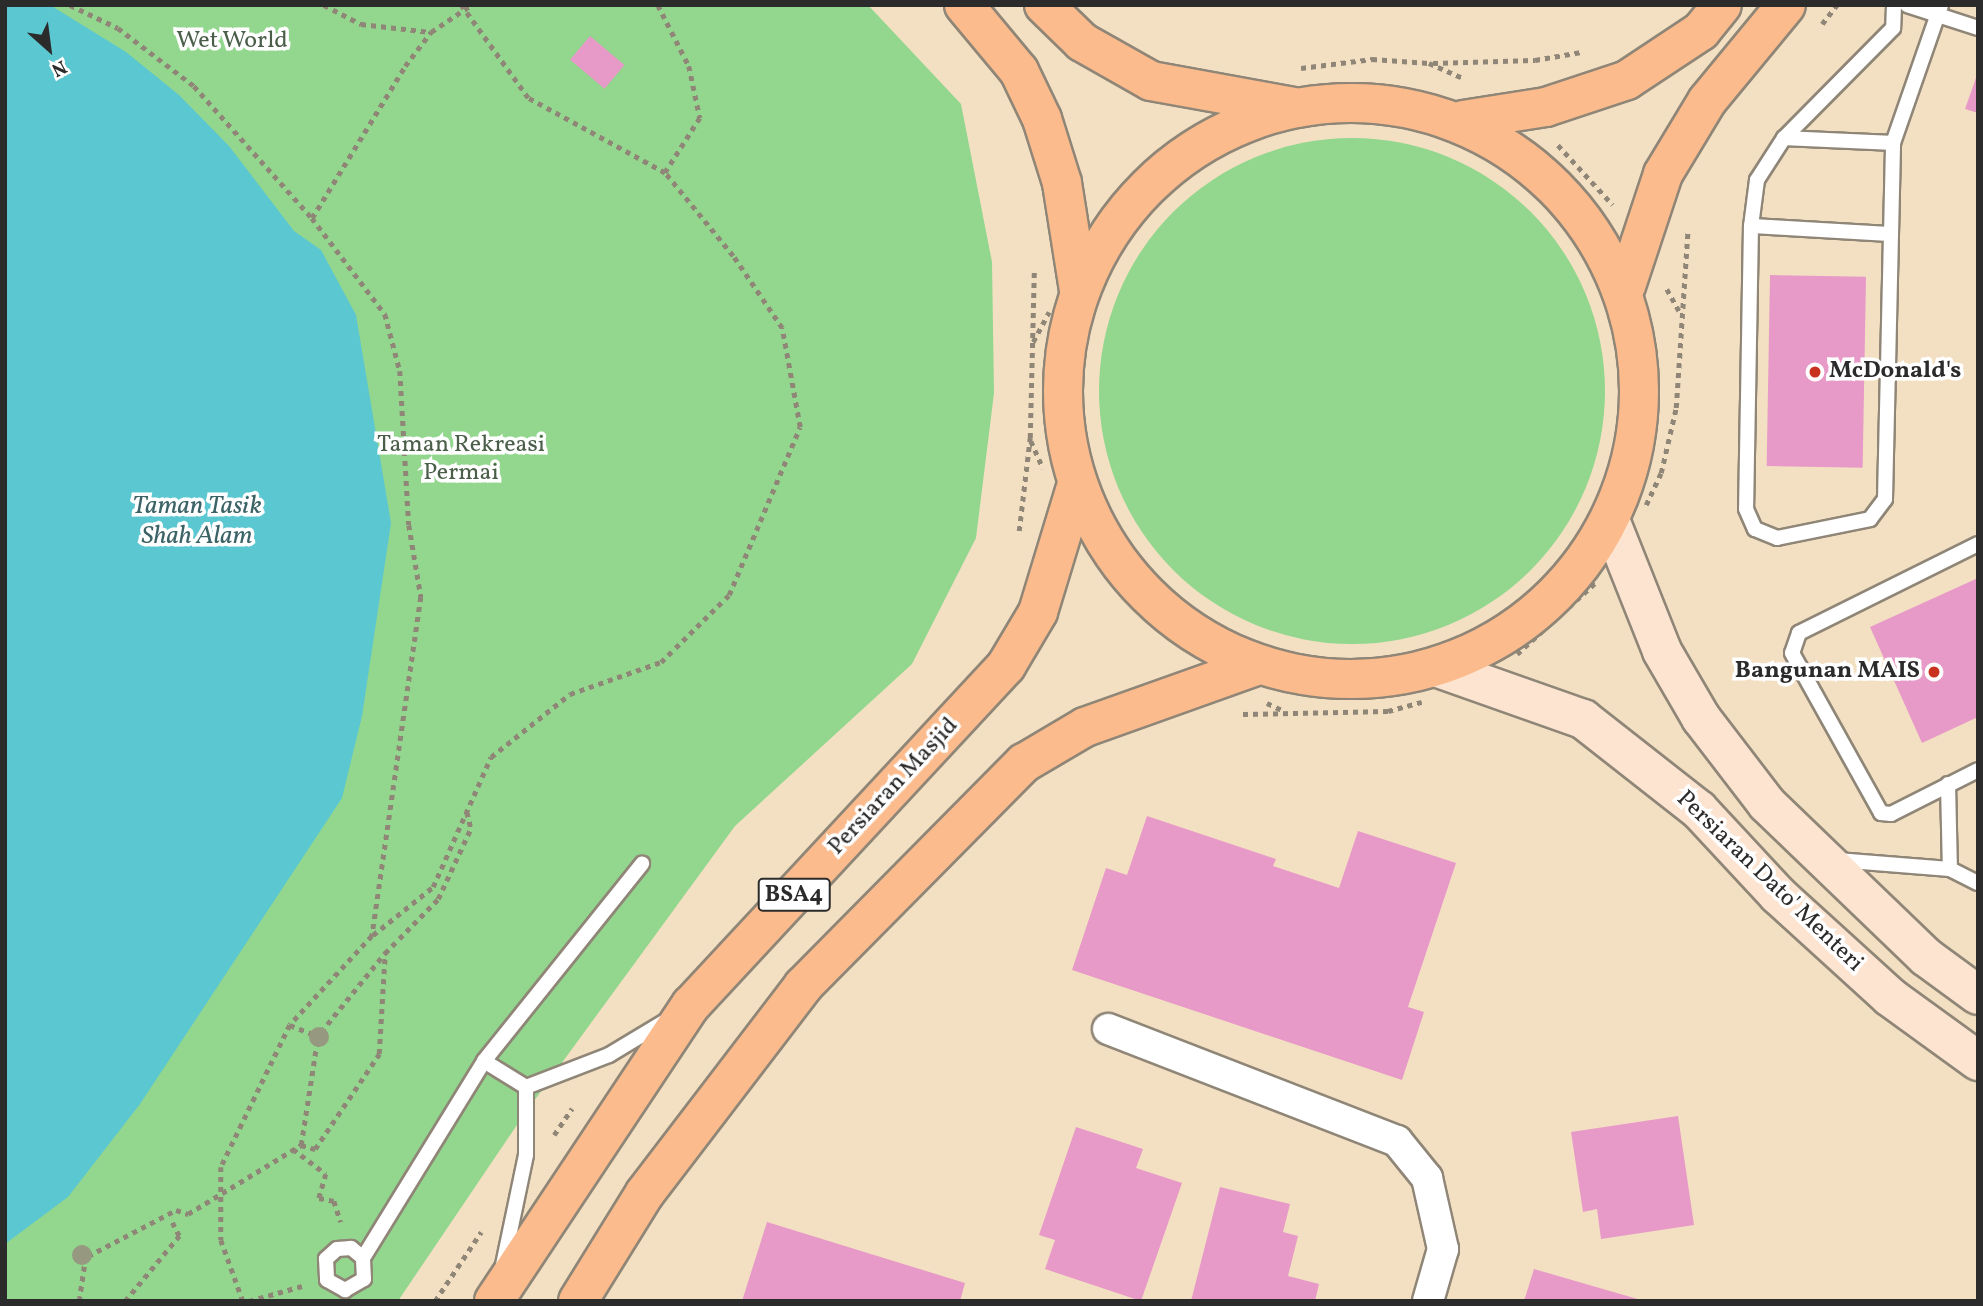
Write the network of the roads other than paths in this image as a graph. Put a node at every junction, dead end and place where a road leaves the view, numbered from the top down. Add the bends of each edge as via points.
1 (964, 5) edge
2 (1044, 5) edge
3 (1722, 5) edge
4 (1786, 5) edge
5 (1894, 5) edge
6 (1907, 5) edge
7 (1940, 11) edge
8 (1978, 28) edge
9 (1297, 108) junction
10 (1463, 120) junction
11 (1784, 138) junction
12 (1893, 143) junction
13 (1751, 226) junction
14 (1891, 234) junction
15 (1077, 277) junction
16 (1626, 286) junction
17 (1072, 500) junction
18 (1610, 520) junction
19 (1978, 544) edge
20 (1438, 668) junction
21 (1239, 671) junction
22 (1978, 771) edge
23 (1948, 784) junction
24 (1818, 859) junction
25 (642, 864) dead end
26 (1950, 869) junction
27 (1978, 883) edge
28 (1978, 995) edge
29 (691, 1005) junction
30 (1108, 1029) dead end
31 (484, 1060) junction
32 (1978, 1061) edge
33 (526, 1087) junction
34 (363, 1258) junction
35 (496, 1298) edge
36 (578, 1301) edge
37 (1428, 1301) edge

1 - 15 main road via 1019,71 1042,119 1062,184
2 - 9 main road via 1083,42 1151,81
3 - 10 main road via 1701,30 1627,80 1514,113
4 - 16 main road via 1707,101 1662,174
5 - 11 lane via 1893,28
6 - 7 lane
7 - 8 lane
7 - 12 lane
9 - 10 main road via 1386,105
9 - 15 main road via 1226,131 1165,171 1114,225
10 - 16 main road via 1534,167 1584,219
11 - 12 lane
11 - 13 lane via 1757,180
12 - 14 lane
13 - 14 lane
13 - 14 lane via 1746,509 1755,529 1777,538 1870,519 1885,499
15 - 17 main road via 1060,388
16 - 18 main road via 1640,362 1636,443
17 - 21 main road via 1116,564 1178,626
17 - 29 main road, Persiaran Masjid / BSA4 via 1038,612 1006,666
18 - 20 main road via 1567,584 1508,635
18 - 24 main road, Persiaran Dato' Menteri via 1643,613 1700,718
19 - 23 lane via 1793,642 1792,653 1881,813 1891,814
20 - 21 main road via 1347,682
20 - 32 main road, Persiaran Dato' Menteri via 1583,719 1699,810 1778,895 1890,998
21 - 36 main road, BSA4 via 1085,727 1024,763 803,986 645,1193
22 - 23 lane
23 - 26 lane
24 - 26 lane
24 - 28 main road, Persiaran Dato' Menteri
25 - 31 lane
26 - 27 lane
29 - 33 lane via 609,1055
29 - 35 main road, Persiaran Masjid / BSA4
30 - 37 street via 1397,1141 1427,1178 1443,1249
31 - 33 lane
31 - 34 lane
33 - 35 lane via 528,1132
34 - 34 lane via 366,1272 353,1289 327,1280 326,1259 337,1249 351,1248

